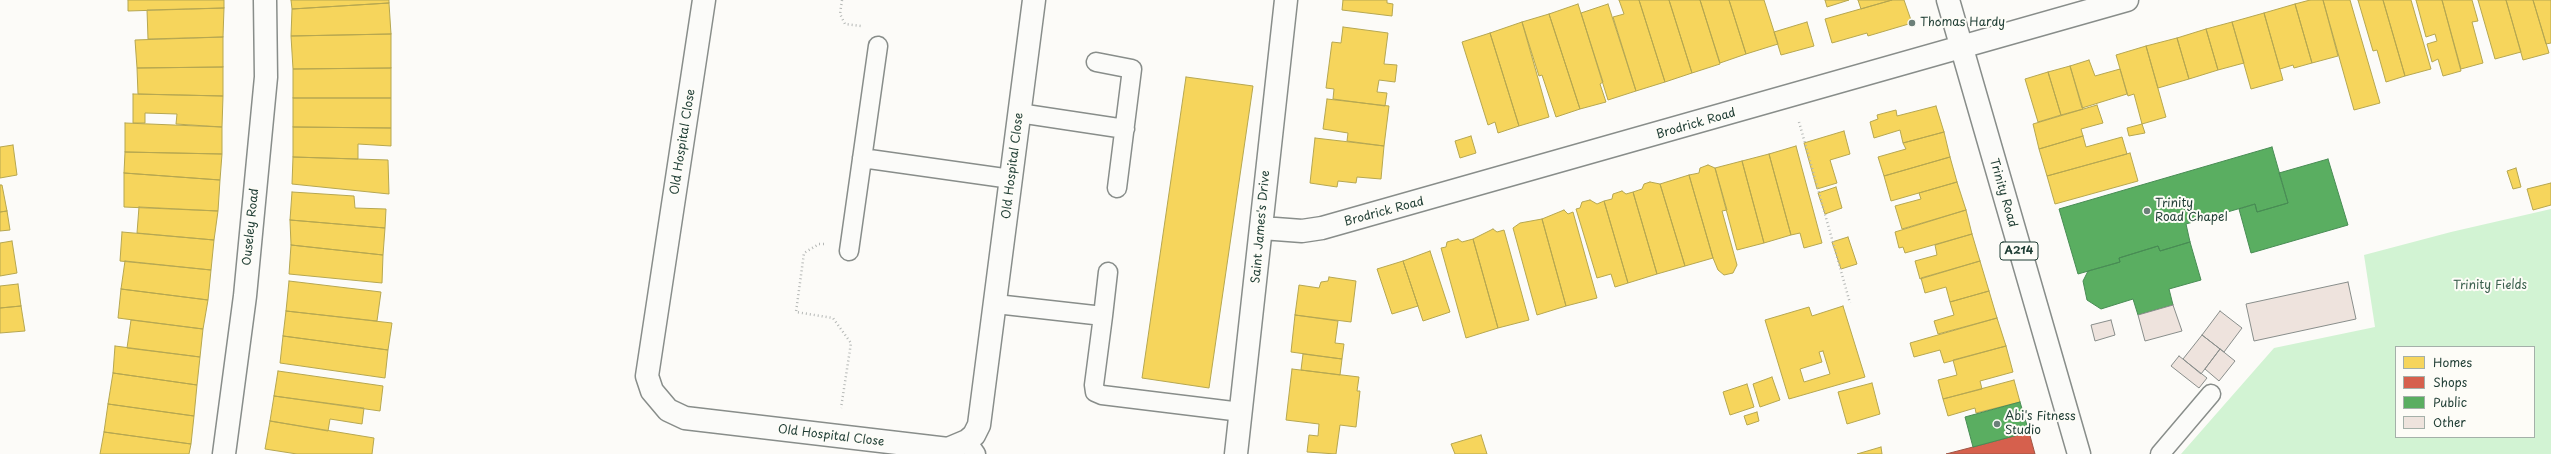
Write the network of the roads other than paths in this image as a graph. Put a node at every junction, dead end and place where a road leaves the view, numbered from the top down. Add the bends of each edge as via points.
1 (265, 0) edge
2 (704, 0) edge
3 (1034, 0) edge
4 (1286, 0) edge
5 (1948, 0) edge
6 (2127, 0) edge
7 (878, 46) dead end
8 (1961, 48) junction
9 (1096, 62) dead end
10 (1018, 114) junction
11 (1125, 129) junction
12 (862, 158) junction
13 (1011, 179) junction
14 (1117, 188) dead end
15 (1262, 228) junction
16 (850, 251) road end
17 (1108, 272) dead end
18 (996, 304) junction
19 (1103, 316) junction
20 (2211, 394) dead end
21 (1241, 412) junction
22 (972, 448) edge
23 (224, 454) edge
24 (1236, 454) edge
25 (2079, 454) edge
26 (2160, 454) edge

1 - 23 main road, Ouseley Road via 266,77 244,296
2 - 22 main road, Old Hospital Close via 647,376 652,391 668,410 685,418 941,449
3 - 10 main road, Old Hospital Close
4 - 15 main road, Saint James's Drive via 1265,180
5 - 8 main road, Trinity Road / A214
6 - 8 main road, Brodrick Road
7 - 12 lane
8 - 15 main road, Brodrick Road via 1322,228 1302,231
8 - 25 main road, Trinity Road / A214
9 - 11 lane via 1132,69
10 - 11 lane
10 - 13 main road, Old Hospital Close
11 - 14 lane
12 - 13 lane
12 - 16 lane
13 - 18 main road, Old Hospital Close
15 - 21 main road, Saint James's Drive
17 - 19 lane
18 - 19 lane
18 - 22 main road, Old Hospital Close via 979,425
19 - 21 lane via 1095,392 1109,397
20 - 26 lane
21 - 24 main road, Saint James's Drive

